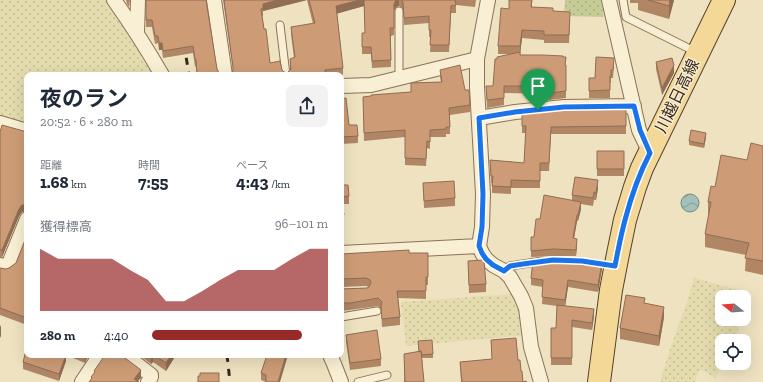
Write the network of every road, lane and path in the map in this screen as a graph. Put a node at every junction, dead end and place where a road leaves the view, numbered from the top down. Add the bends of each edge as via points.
1 (114, 0) edge
2 (138, 0) edge
3 (214, 0) edge
4 (488, 0) edge
5 (609, 0) edge
6 (623, 0) edge
7 (724, 0) edge
8 (399, 11) dead end
9 (280, 25) dead end
10 (137, 32) junction
11 (698, 53) junction
12 (477, 59) junction
13 (160, 72) edge
14 (225, 72) edge
15 (286, 72) edge
16 (400, 78) junction
17 (344, 86) edge
18 (634, 106) junction
19 (479, 118) junction
20 (0, 124) edge
21 (24, 130) edge
22 (650, 153) junction
23 (24, 226) edge
24 (479, 246) junction
25 (344, 252) edge
26 (553, 260) edge
27 (0, 265) edge
28 (504, 271) junction
29 (377, 311) dead end
30 (344, 316) edge
31 (98, 358) edge
32 (129, 358) edge
33 (331, 358) edge
34 (387, 375) dead end
35 (82, 382) edge
36 (148, 382) edge
37 (341, 382) edge
38 (358, 382) edge
39 (540, 382) edge
40 (599, 382) edge

1 - 10 street
2 - 10 street
3 - 14 street
4 - 12 street
5 - 18 street
6 - 11 lane via 626,17
7 - 11 main road, 川越日高線
8 - 16 lane
9 - 15 lane
10 - 13 street
11 - 22 main road, 川越日高線
12 - 16 street
12 - 19 street
16 - 17 street via 371,85
18 - 19 street via 564,107
18 - 22 street via 640,130
19 - 24 street via 483,194
20 - 21 street
22 - 40 main road, 川越日高線 via 635,187 612,265
23 - 27 street via 8,266 5,268
24 - 25 street
24 - 28 street via 486,259
26 - 28 lane via 510,266
28 - 39 street via 516,286 526,308 531,347
29 - 30 lane
31 - 35 street
32 - 36 street via 151,375
33 - 37 street
34 - 38 lane

